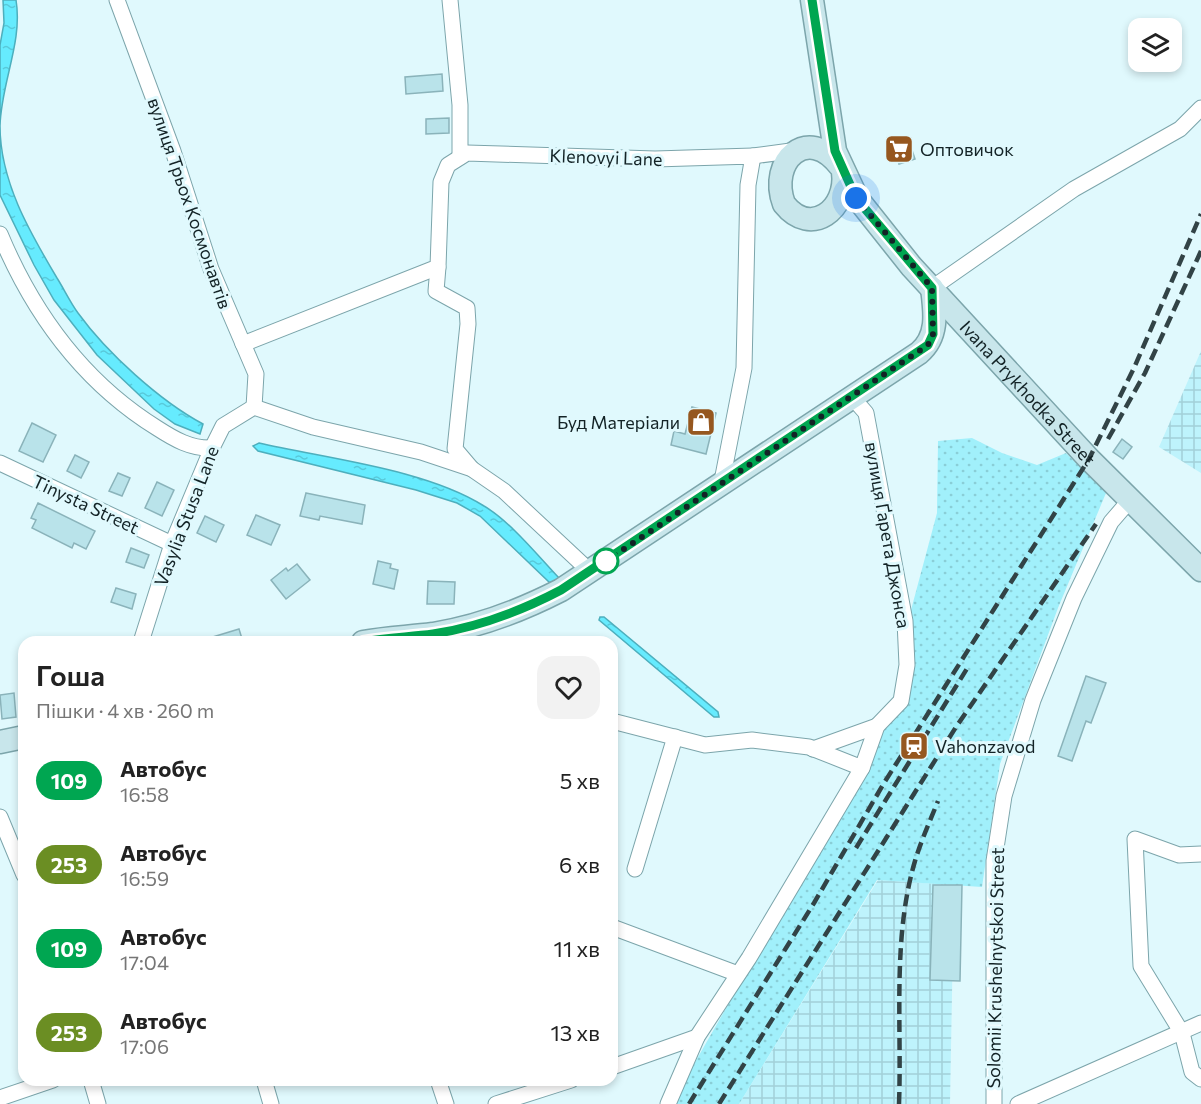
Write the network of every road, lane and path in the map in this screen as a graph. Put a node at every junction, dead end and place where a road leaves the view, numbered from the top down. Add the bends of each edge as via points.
1 (117, 0) edge
2 (450, 0) edge
3 (812, 0) edge
4 (828, 102) junction
5 (1201, 108) edge
6 (802, 148) junction
7 (753, 156) junction
8 (460, 158) junction
9 (841, 169) junction
10 (832, 209) junction
11 (868, 213) junction
12 (0, 234) edge
13 (438, 267) junction
14 (932, 288) junction
15 (243, 344) junction
16 (852, 397) junction
17 (254, 406) junction
18 (212, 448) junction
19 (0, 463) edge
20 (472, 469) junction
21 (722, 481) junction
22 (1130, 500) junction
23 (172, 544) junction
24 (1201, 570) edge
25 (586, 574) junction
26 (143, 636) edge
27 (441, 636) edge
28 (618, 723) edge
29 (877, 726) junction
30 (675, 737) junction
31 (18, 738) edge
32 (0, 742) edge
33 (813, 748) junction
34 (862, 768) junction
35 (0, 817) edge
36 (1201, 854) edge
37 (18, 860) edge
38 (635, 869) dead end
39 (618, 929) edge
40 (738, 974) junction
41 (1201, 1023) edge
42 (1182, 1034) junction
43 (697, 1037) junction
44 (618, 1065) edge
45 (1201, 1078) edge
46 (35, 1086) edge
47 (93, 1086) edge
48 (266, 1086) edge
49 (440, 1086) edge
50 (553, 1086) edge
51 (0, 1098) edge
52 (98, 1104) edge
53 (271, 1104) edge
54 (446, 1104) edge
55 (496, 1104) edge
56 (668, 1104) edge
57 (994, 1104) edge
58 (1018, 1104) edge

1 - 15 street, вулиця Трьох Космонавтів via 173,151 211,269
2 - 8 street via 460,105
3 - 4 main road, Ivana Prykhodka Street
4 - 6 main road via 819,131
4 - 9 main road, Ivana Prykhodka Street
5 - 14 street via 1180,129 1074,189
6 - 7 street, Klenovyi Lane
6 - 9 main road via 824,151
6 - 10 main road via 786,162 780,177 784,204 802,218 818,218
7 - 8 street, Klenovyi Lane via 655,159 467,153
7 - 21 street via 748,185 744,368
8 - 13 street via 448,165 441,182
9 - 10 main road via 844,190
9 - 11 main road, Ivana Prykhodka Street
10 - 11 main road via 852,207
11 - 14 main road, Ivana Prykhodka Street
12 - 18 street via 32,300 69,353 141,418 197,449
13 - 15 street
13 - 20 street via 436,291 467,308 455,449
14 - 16 main road via 934,327 928,345
14 - 22 main road, Ivana Prykhodka Street
15 - 17 street, вулиця Трьох Космонавтів via 256,374
16 - 21 main road
16 - 29 street, вулиця Ґарета Джонса via 866,413 905,621 906,665 901,701
17 - 18 street, Vasylia Stusa Lane via 223,426
17 - 20 street via 313,427 421,452
18 - 23 street, Vasylia Stusa Lane
19 - 23 street, Tinysta Street
20 - 25 street via 513,499 582,564
21 - 25 main road
22 - 24 main road, Ivana Prykhodka Street
22 - 57 street, Solomii Krushelnytskoi Street via 1111,522 1074,598 1033,700 1004,796 994,861
23 - 26 street, Vasylia Stusa Lane
25 - 27 main road via 525,608
28 - 30 street
29 - 33 street
29 - 34 street, вулиця Ґарета Джонса
30 - 33 street via 705,745 752,740
30 - 38 street
31 - 32 main road
33 - 34 street
34 - 40 street, вулиця Ґарета Джонса
35 - 37 street
36 - 42 street via 1179,855 1135,839 1141,966
39 - 40 street
40 - 43 street, вулиця Ґарета Джонса
41 - 42 street
42 - 45 street via 1192,1072
42 - 58 street
43 - 44 street
43 - 56 street, вулиця Ґарета Джонса
46 - 51 street
47 - 52 street
48 - 53 street
49 - 54 street
50 - 55 street

